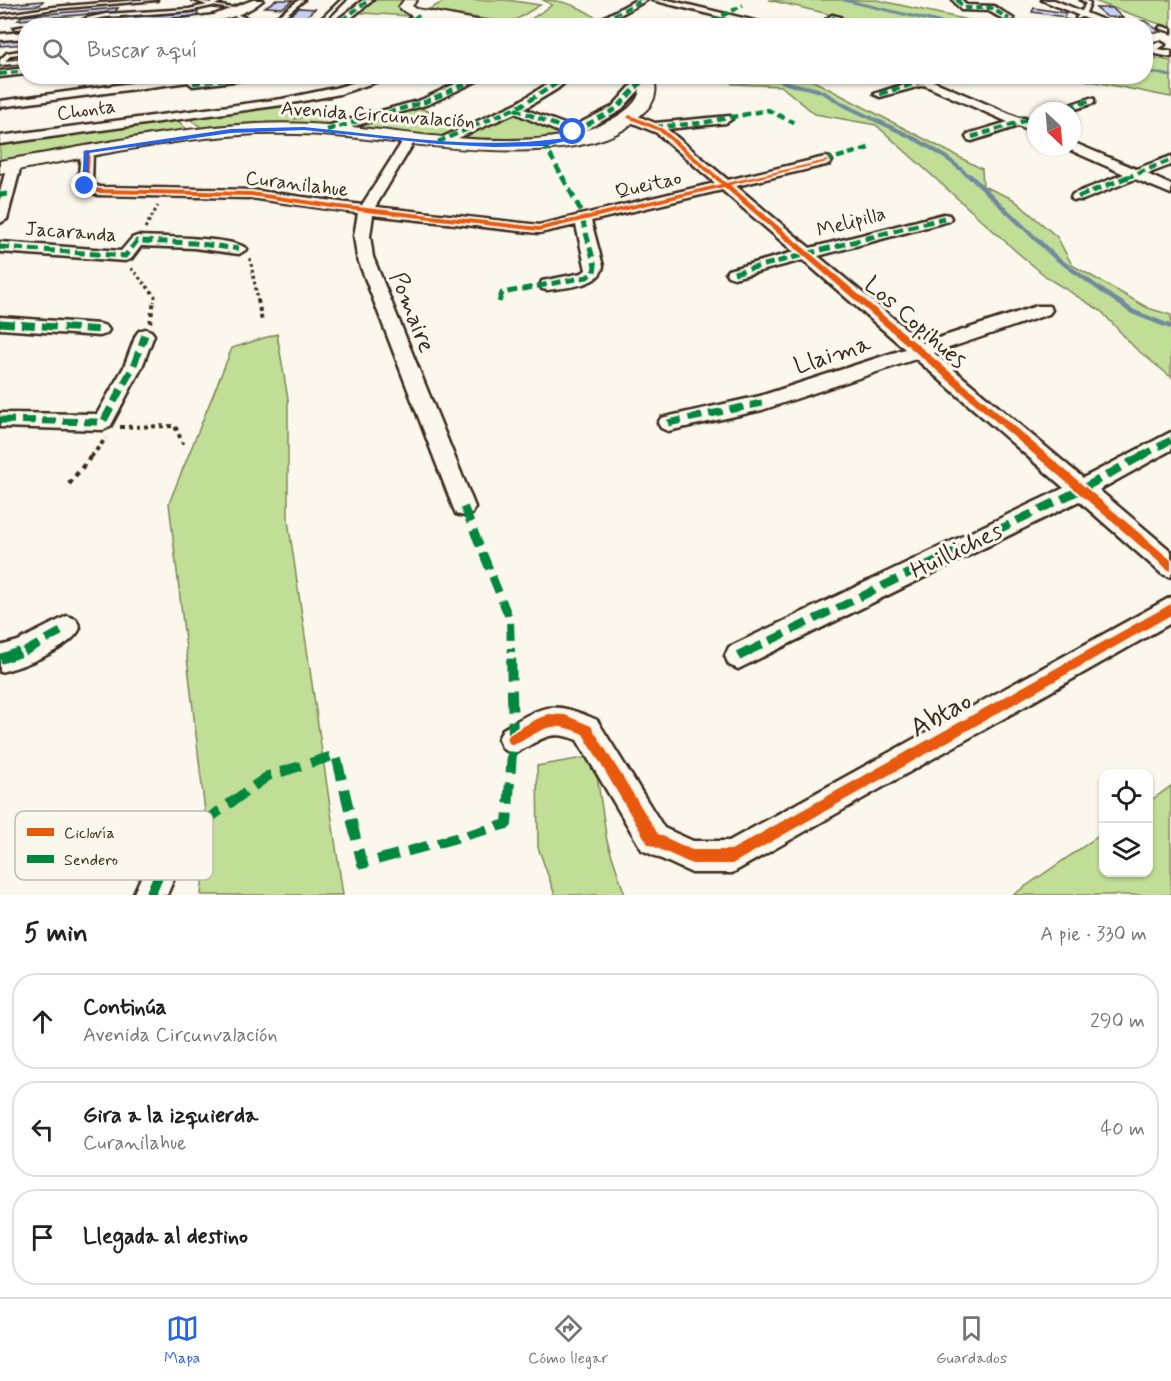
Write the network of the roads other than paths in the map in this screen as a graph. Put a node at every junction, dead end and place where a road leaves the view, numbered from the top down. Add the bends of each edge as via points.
1 (78, 0) edge
2 (155, 0) edge
3 (195, 0) edge
4 (222, 0) edge
5 (259, 0) edge
6 (302, 0) edge
7 (343, 0) edge
8 (369, 0) edge
9 (411, 0) edge
10 (643, 0) edge
11 (657, 0) edge
12 (957, 0) edge
13 (1046, 0) edge
14 (1083, 0) edge
15 (99, 2) edge
16 (129, 2) junction
17 (187, 2) dead end
18 (163, 5) dead end
19 (213, 5) junction
20 (743, 5) dead end
21 (54, 8) junction
22 (243, 10) junction
23 (231, 14) junction
24 (420, 14) junction
25 (723, 15) junction
26 (0, 16) edge
27 (1081, 16) junction
28 (116, 18) edge
29 (211, 18) edge
30 (243, 18) edge
31 (278, 18) edge
32 (324, 18) edge
33 (345, 18) edge
34 (415, 18) edge
35 (441, 18) edge
36 (608, 18) edge
37 (718, 18) edge
38 (736, 18) edge
39 (1008, 18) edge
40 (1088, 18) edge
41 (1161, 27) dead end
42 (1171, 32) edge
43 (18, 36) edge
44 (0, 37) edge
45 (1153, 49) edge
46 (1153, 49) edge
47 (1171, 49) edge
48 (18, 52) edge
49 (1171, 54) edge
50 (18, 62) edge
51 (0, 63) edge
52 (18, 70) edge
53 (0, 72) edge
54 (156, 84) edge
55 (192, 84) edge
56 (367, 84) edge
57 (464, 84) edge
58 (558, 84) edge
59 (639, 84) edge
60 (646, 84) edge
61 (905, 84) edge
62 (929, 84) edge
63 (880, 94) dead end
64 (1090, 101) dead end
65 (0, 104) edge
66 (1081, 104) edge
67 (515, 109) junction
68 (175, 116) junction
69 (630, 117) junction
70 (726, 119) dead end
71 (1027, 120) edge
72 (1019, 123) junction
73 (1027, 126) edge
74 (655, 127) junction
75 (327, 130) junction
76 (577, 135) junction
77 (192, 136) junction
78 (972, 137) dead end
79 (410, 139) junction
80 (0, 140) edge
81 (438, 142) junction
82 (1081, 150) edge
83 (87, 152) junction
84 (1171, 160) edge
85 (825, 161) dead end
86 (7, 166) edge
87 (1136, 174) junction
88 (726, 184) junction
89 (1171, 190) edge
90 (3, 194) edge
91 (1078, 198) dead end
92 (366, 210) junction
93 (585, 218) junction
94 (944, 218) dead end
95 (0, 219) edge
96 (539, 229) joint
97 (0, 248) edge
98 (239, 249) road end
99 (807, 254) junction
100 (734, 273) dead end
101 (548, 285) dead end
102 (1043, 310) dead end
103 (0, 323) edge
104 (100, 330) dead end
105 (145, 335) road end
106 (921, 352) junction
107 (0, 420) edge
108 (668, 423) dead end
109 (1171, 440) edge
110 (1082, 489) junction
111 (464, 507) dead end
112 (1171, 566) edge
113 (1171, 609) edge
114 (67, 627) dead end
115 (738, 656) dead end
116 (0, 659) edge
117 (513, 740) dead end
118 (157, 880) edge
119 (150, 895) edge

1 - 21 lane
2 - 16 lane
3 - 17 lane
3 - 19 lane
4 - 19 lane
5 - 22 street
6 - 31 lane
7 - 32 lane
8 - 33 street
9 - 24 street via 405,7
10 - 36 street
11 - 25 street
12 - 39 street via 964,8 991,8
13 - 27 street
14 - 27 lane via 1088,3
15 - 16 lane
15 - 21 lane
16 - 18 lane via 134,7
19 - 22 lane
19 - 28 lane
20 - 25 street
21 - 26 lane
22 - 23 street
23 - 29 street
23 - 30 lane
24 - 34 street
24 - 35 street
25 - 37 street
25 - 38 street
27 - 40 street
41 - 42 lane
43 - 44 street
45 - 47 street
46 - 49 street
48 - 51 lane via 9,54
50 - 51 lane
52 - 53 street
54 - 65 street
55 - 68 street
56 - 68 street, Chonta via 302,99
57 - 75 street via 425,102
58 - 67 street
59 - 76 street via 616,109
60 - 69 street, Avenida Circunvalación via 645,101
61 - 63 street
62 - 72 street
64 - 66 street
67 - 76 street
67 - 81 street
68 - 77 street
68 - 80 street, Chonta
69 - 74 street, Los Copihues
69 - 76 street, Avenida Circunvalación via 614,126
70 - 74 street
71 - 72 street
72 - 73 street
72 - 78 street
74 - 88 street, Los Copihues
75 - 77 street, Avenida Circunvalación via 257,129
75 - 79 street, Avenida Circunvalación
76 - 81 street, Avenida Circunvalación via 521,145
77 - 83 street, Avenida Circunvalación
79 - 81 street, Avenida Circunvalación
79 - 92 street, Pomaire
82 - 87 street
83 - 86 street, Avenida Circunvalación
83 - 92 street, Curanilahue via 85,186 89,189 251,194
84 - 87 street
85 - 88 street, Queitao
86 - 90 street
87 - 89 street
87 - 91 street
88 - 93 street, Queitao
88 - 99 street, Los Copihues
90 - 95 street
92 - 96 street, Curanilahue
92 - 111 street, Pomaire via 362,236 365,257
93 - 96 street, Queitao
93 - 101 street via 594,272
94 - 99 street, Melipilla
97 - 98 street, Jacaranda via 125,256 137,241
99 - 100 street, Melipilla
99 - 106 street, Los Copihues
102 - 106 street, Llaima
103 - 104 street
105 - 107 street via 109,425
106 - 108 street, Llaima via 762,403
106 - 110 street, Los Copihues
109 - 110 street, Huilliches
110 - 112 street, Los Copihues
110 - 115 street, Huilliches
113 - 117 street, Abtao via 732,857 692,857 653,839 587,730 569,721 549,719
114 - 116 street via 34,648
118 - 119 street

